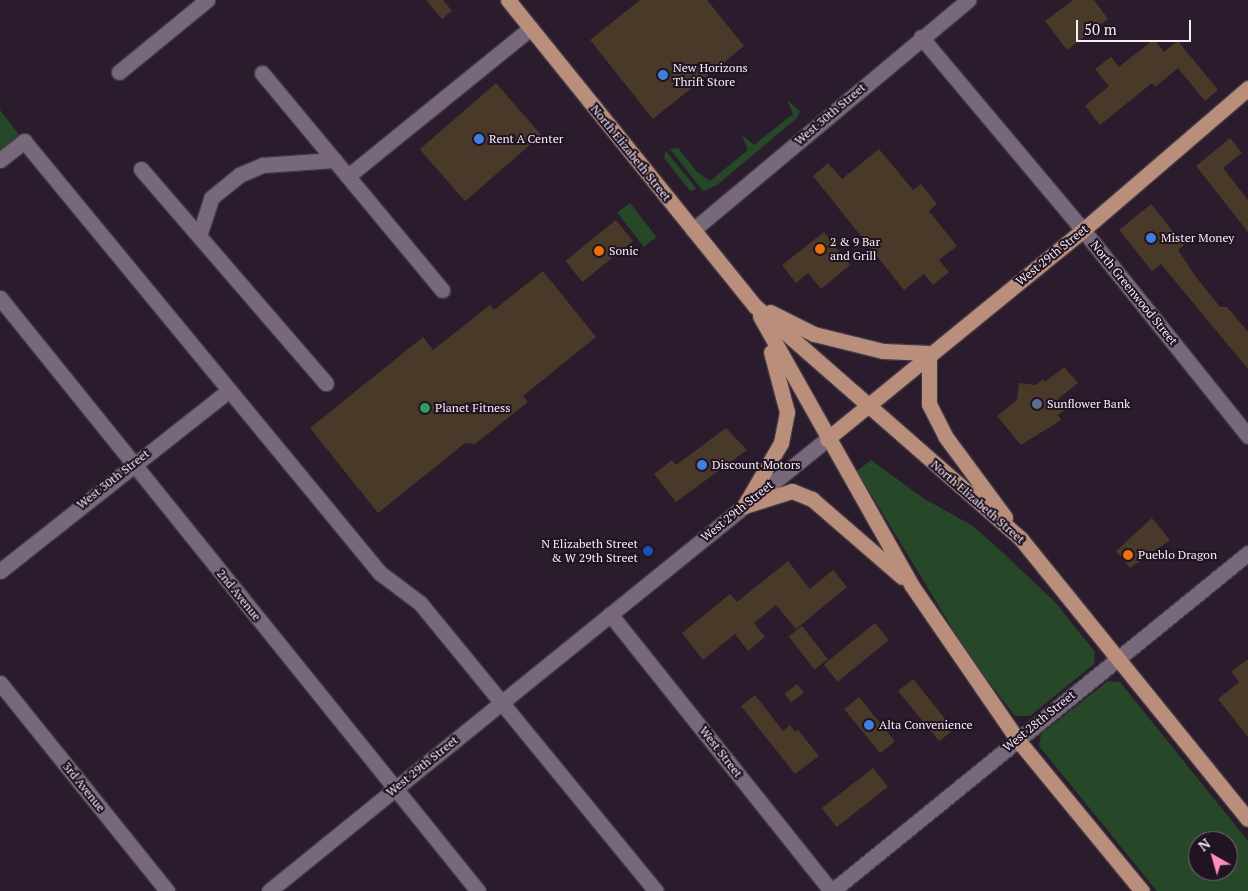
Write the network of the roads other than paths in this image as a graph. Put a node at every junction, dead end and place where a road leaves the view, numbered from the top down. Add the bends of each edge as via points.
1 (207, 0) edge
2 (508, 0) edge
3 (968, 0) edge
4 (531, 28) junction
5 (921, 37) junction
6 (119, 72) dead end
7 (262, 73) dead end
8 (1248, 88) edge
9 (0, 160) edge
10 (334, 160) junction
11 (141, 169) dead end
12 (348, 176) junction
13 (693, 230) junction
14 (1083, 230) junction
15 (199, 236) junction
16 (442, 290) dead end
17 (0, 298) edge
18 (755, 306) junction
19 (930, 353) junction
20 (326, 383) dead end
21 (229, 390) junction
22 (866, 406) junction
23 (1248, 436) edge
24 (827, 439) junction
25 (132, 463) junction
26 (744, 506) junction
27 (1021, 539) junction
28 (1248, 553) edge
29 (0, 571) edge
30 (912, 586) junction
31 (610, 614) junction
32 (1118, 658) junction
33 (0, 683) edge
34 (501, 702) junction
35 (1018, 739) junction
36 (394, 788) junction
37 (1248, 819) edge
38 (167, 891) edge
39 (269, 891) edge
40 (478, 891) edge
41 (656, 891) edge
42 (831, 891) edge
43 (1142, 891) edge

1 - 6 street
2 - 4 main road, North Elizabeth Street
3 - 5 street, West 30th Street
4 - 12 street
4 - 13 main road, North Elizabeth Street
5 - 13 street, West 30th Street
5 - 14 street, North Greenwood Street
7 - 10 street
8 - 14 main road, West 29th Street
9 - 21 street via 24,141
10 - 12 street
10 - 15 street via 263,165 239,175 211,198
11 - 15 street
12 - 16 street
13 - 18 main road, North Elizabeth Street
14 - 19 main road, West 29th Street
14 - 23 street, North Greenwood Street
15 - 20 street
17 - 25 street, 2nd Avenue
18 - 19 main road via 814,334 883,351
18 - 22 main road, North Elizabeth Street
18 - 24 main road, North Elizabeth Street
18 - 26 main road via 782,384 787,412 781,443
19 - 22 main road, West 29th Street
19 - 27 main road via 929,404 945,436
21 - 25 street, West 30th Street
21 - 34 street via 380,573 420,603
22 - 24 main road, West 29th Street
22 - 27 main road, North Elizabeth Street
24 - 26 street, West 29th Street
24 - 30 main road, North Elizabeth Street
25 - 29 street, West 30th Street
25 - 36 street, 2nd Avenue
26 - 30 main road via 792,491 812,499
26 - 31 street, West 29th Street
27 - 32 main road, North Elizabeth Street
28 - 32 street, West 28th Street
30 - 35 main road, North Elizabeth Street
31 - 34 street, West 29th Street
31 - 42 street, West Street
32 - 35 street, West 28th Street
32 - 37 main road, North Elizabeth Street
33 - 38 street, 3rd Avenue
34 - 36 street, West 29th Street
34 - 41 street
35 - 42 street, West 28th Street
35 - 43 main road, North Elizabeth Street
36 - 39 street, West 29th Street
36 - 40 street, 2nd Avenue

